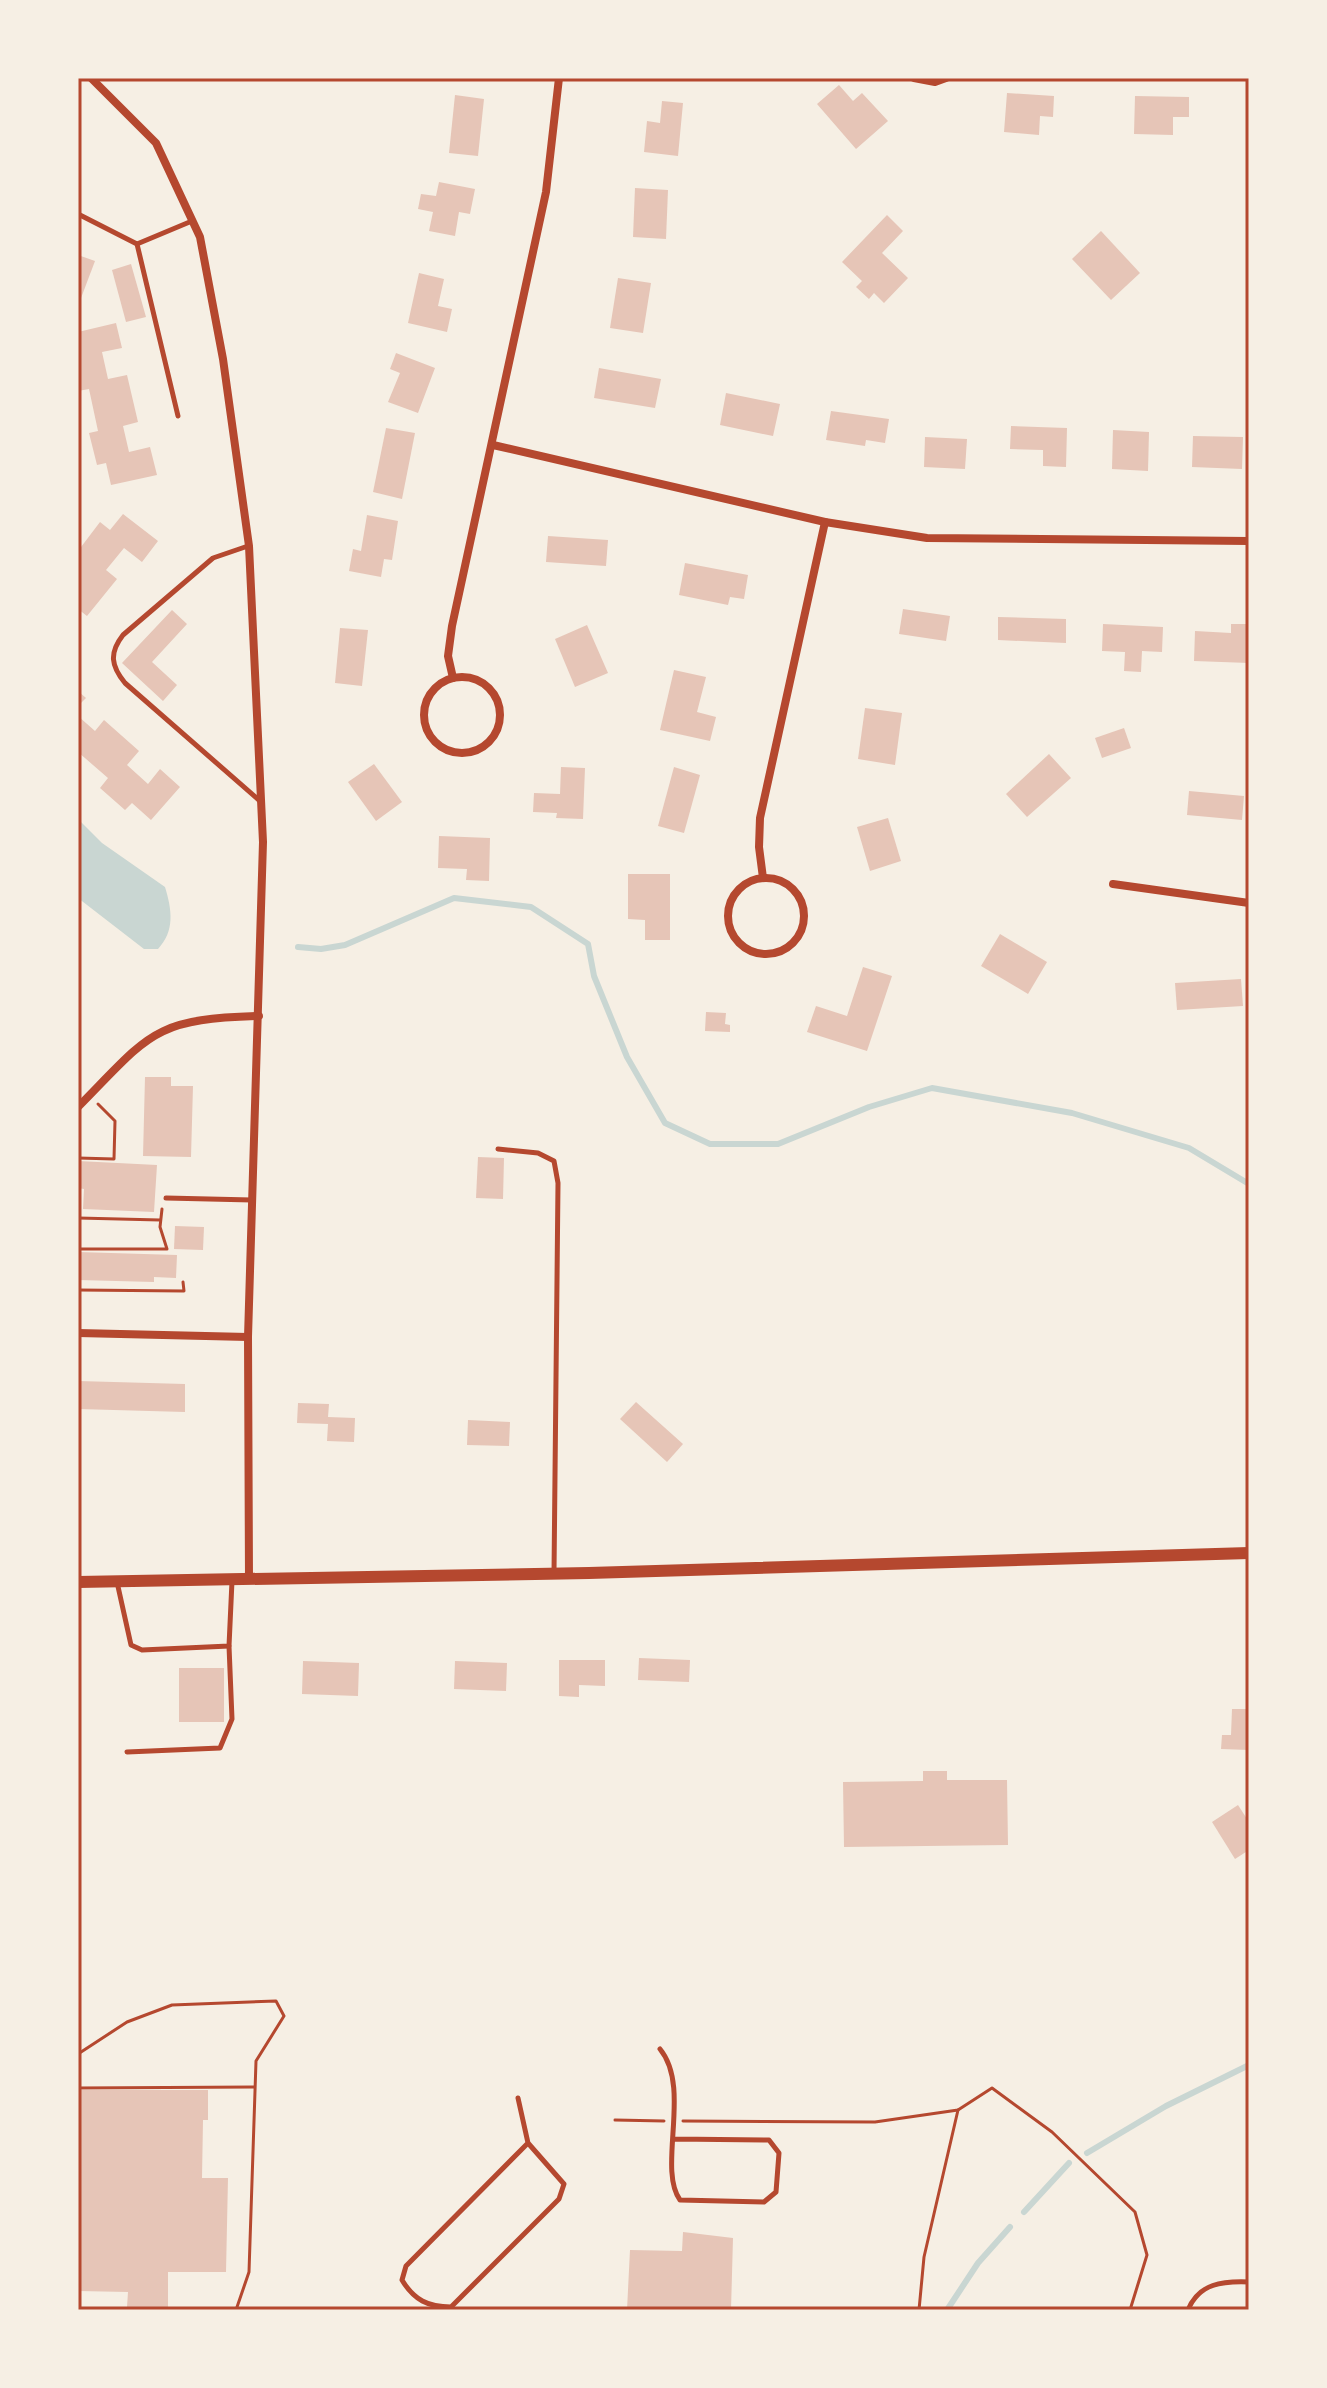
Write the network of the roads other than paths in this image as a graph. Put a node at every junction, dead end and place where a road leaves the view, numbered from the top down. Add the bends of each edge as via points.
1 (91, 78) edge
2 (559, 78) edge
3 (914, 78) edge
4 (946, 78) edge
5 (78, 214) edge
6 (193, 221) junction
7 (137, 244) junction
8 (178, 416) dead end
9 (493, 445) junction
10 (825, 522) junction
11 (1249, 541) edge
12 (249, 546) junction
13 (453, 678) junction
14 (262, 802) junction
15 (763, 878) junction
16 (1113, 884) dead end
17 (1249, 903) edge
18 (259, 1016) junction
19 (78, 1107) edge
20 (498, 1149) dead end
21 (166, 1198) road end
22 (253, 1200) junction
23 (78, 1333) edge
24 (248, 1337) junction
25 (1249, 1553) edge
26 (554, 1574) junction
27 (232, 1580) junction
28 (249, 1580) junction
29 (117, 1581) junction
30 (78, 1582) edge
31 (229, 1646) junction
32 (127, 1752) dead end
33 (660, 2049) dead end
34 (518, 2098) dead end
35 (674, 2139) junction
36 (528, 2143) junction
37 (1249, 2282) edge
38 (1188, 2310) edge

1 - 6 street via 156,143
2 - 9 street via 546,192
3 - 4 street
5 - 7 lane
6 - 7 lane
6 - 12 street via 223,359
7 - 8 lane
9 - 10 street
9 - 13 street via 452,626 448,656
10 - 11 street via 927,538
10 - 15 street via 760,818
12 - 14 street
12 - 14 lane via 213,558 123,635 112,660 125,683
13 - 13 street via 484,684 500,710 497,731 473,751 441,746 425,719 435,689
14 - 18 street
15 - 15 street via 792,888 804,916 791,944 761,954 741,945 728,915 742,886
16 - 17 street
18 - 19 street via 205,1017 169,1025 145,1039
18 - 22 street
20 - 26 lane via 547,1156 554,1161 558,1183
21 - 22 lane
22 - 24 street
23 - 24 street
24 - 28 street
25 - 26 street
26 - 28 street
27 - 28 street
27 - 29 street
27 - 31 lane
29 - 30 street
29 - 31 lane via 131,1645 142,1650
31 - 32 lane via 232,1719 220,1748
33 - 35 lane via 670,2062
34 - 36 lane
35 - 35 lane via 673,2191 680,2200 764,2202 776,2192 779,2153 769,2140
36 - 36 lane via 561,2176 559,2199 451,2307 419,2301 402,2280 406,2266
37 - 38 lane via 1225,2281 1202,2289

